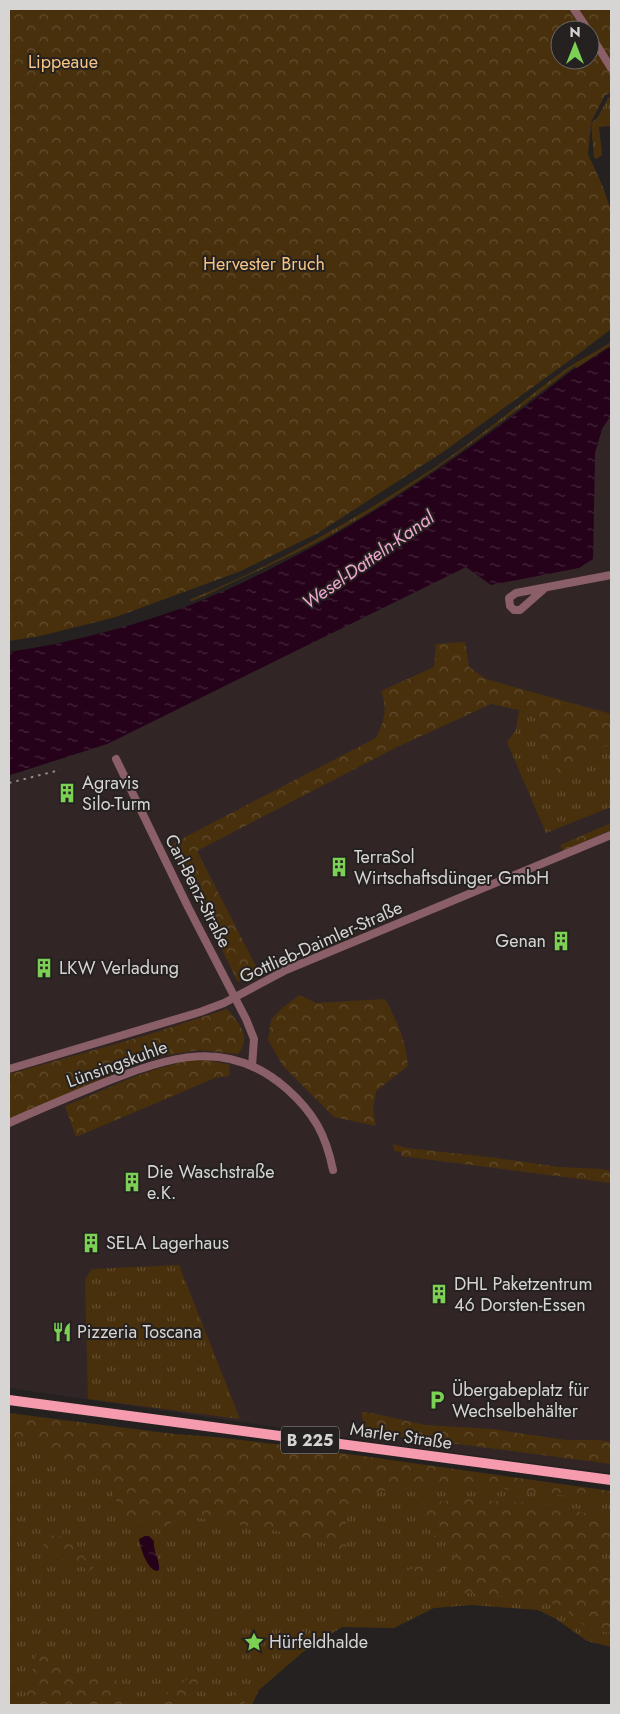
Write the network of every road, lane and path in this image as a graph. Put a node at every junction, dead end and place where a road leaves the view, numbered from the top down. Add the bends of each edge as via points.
1 (574, 9) edge
2 (581, 20) edge
3 (600, 50) edge
4 (611, 68) edge
5 (611, 576) edge
6 (545, 588) dead end
7 (116, 759) dead end
8 (611, 835) edge
9 (235, 997) junction
10 (252, 1066) junction
11 (9, 1069) edge
12 (9, 1123) edge
13 (333, 1170) dead end
14 (9, 1400) edge
15 (611, 1480) edge

1 - 2 street
3 - 4 street
5 - 6 street
7 - 9 street, Carl-Benz-Straße
8 - 9 street, Gottlieb-Daimler-Straße via 286,970
9 - 10 street, Carl-Benz-Straße via 254,1039
9 - 11 street, Gottlieb-Daimler-Straße via 200,1012
10 - 12 street, Lünsingskuhle via 210,1056 167,1060
10 - 13 street, Lünsingskuhle via 281,1084 308,1110 326,1139
14 - 15 main road, Marler Straße / B 225

